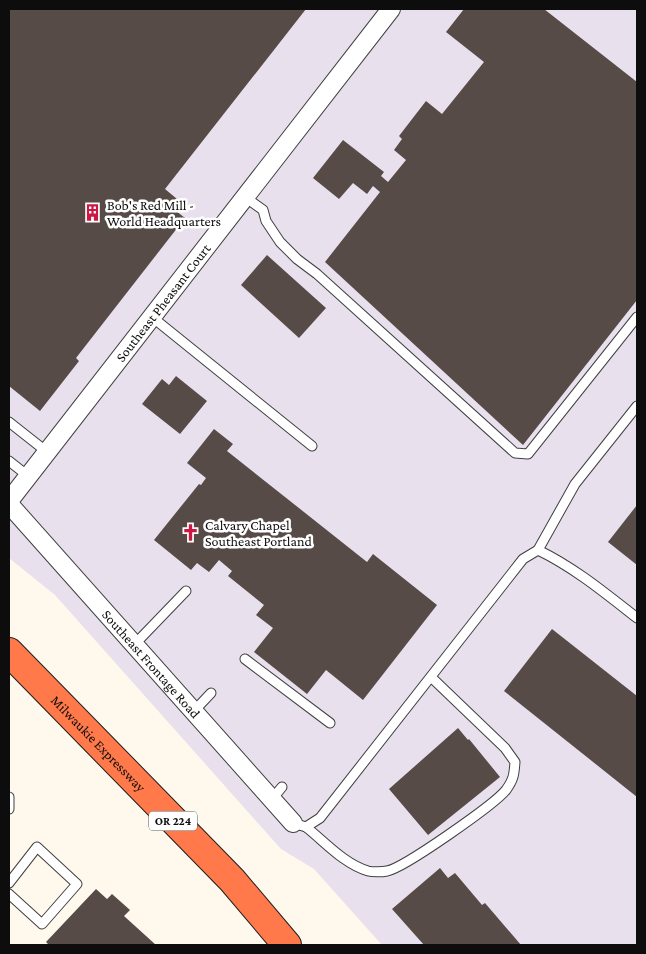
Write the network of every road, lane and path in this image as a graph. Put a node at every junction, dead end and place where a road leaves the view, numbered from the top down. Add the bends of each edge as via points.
1 (391, 9) edge
2 (245, 197) junction
3 (152, 317) junction
4 (637, 317) edge
5 (637, 406) edge
6 (9, 422) edge
7 (312, 446) dead end
8 (47, 452) junction
9 (9, 461) edge
10 (28, 476) junction
11 (9, 503) edge
12 (538, 550) junction
13 (186, 591) dead end
14 (637, 618) edge
15 (134, 645) junction
16 (9, 652) edge
17 (245, 658) dead end
18 (431, 677) junction
19 (211, 692) dead end
20 (194, 711) junction
21 (330, 723) dead end
22 (9, 797) edge
23 (9, 809) edge
24 (300, 825) junction
25 (9, 883) edge
26 (9, 894) edge
27 (287, 945) edge

1 - 2 street, Southeast Pheasant Court
2 - 3 street, Southeast Pheasant Court
2 - 4 lane via 263,210 266,221 280,242 515,453 528,454
3 - 7 lane
3 - 8 street, Southeast Pheasant Court
5 - 12 lane via 575,484
6 - 8 lane
8 - 10 street, Southeast Pheasant Court
9 - 10 lane
10 - 11 street, Southeast Pheasant Court
11 - 15 street, Southeast Frontage Road
12 - 14 lane via 584,576
12 - 18 lane via 523,558
13 - 15 lane
15 - 20 street, Southeast Frontage Road
16 - 27 highway, Milwaukie Expressway / OR 224 via 232,880
17 - 21 lane
18 - 24 lane via 320,818
18 - 24 lane via 505,748 515,762 514,777 505,792 459,827 387,871 368,871 349,862
19 - 20 lane
20 - 24 street, Southeast Frontage Road via 277,793
22 - 23 lane
25 - 26 lane via 37,847 77,884 42,924

